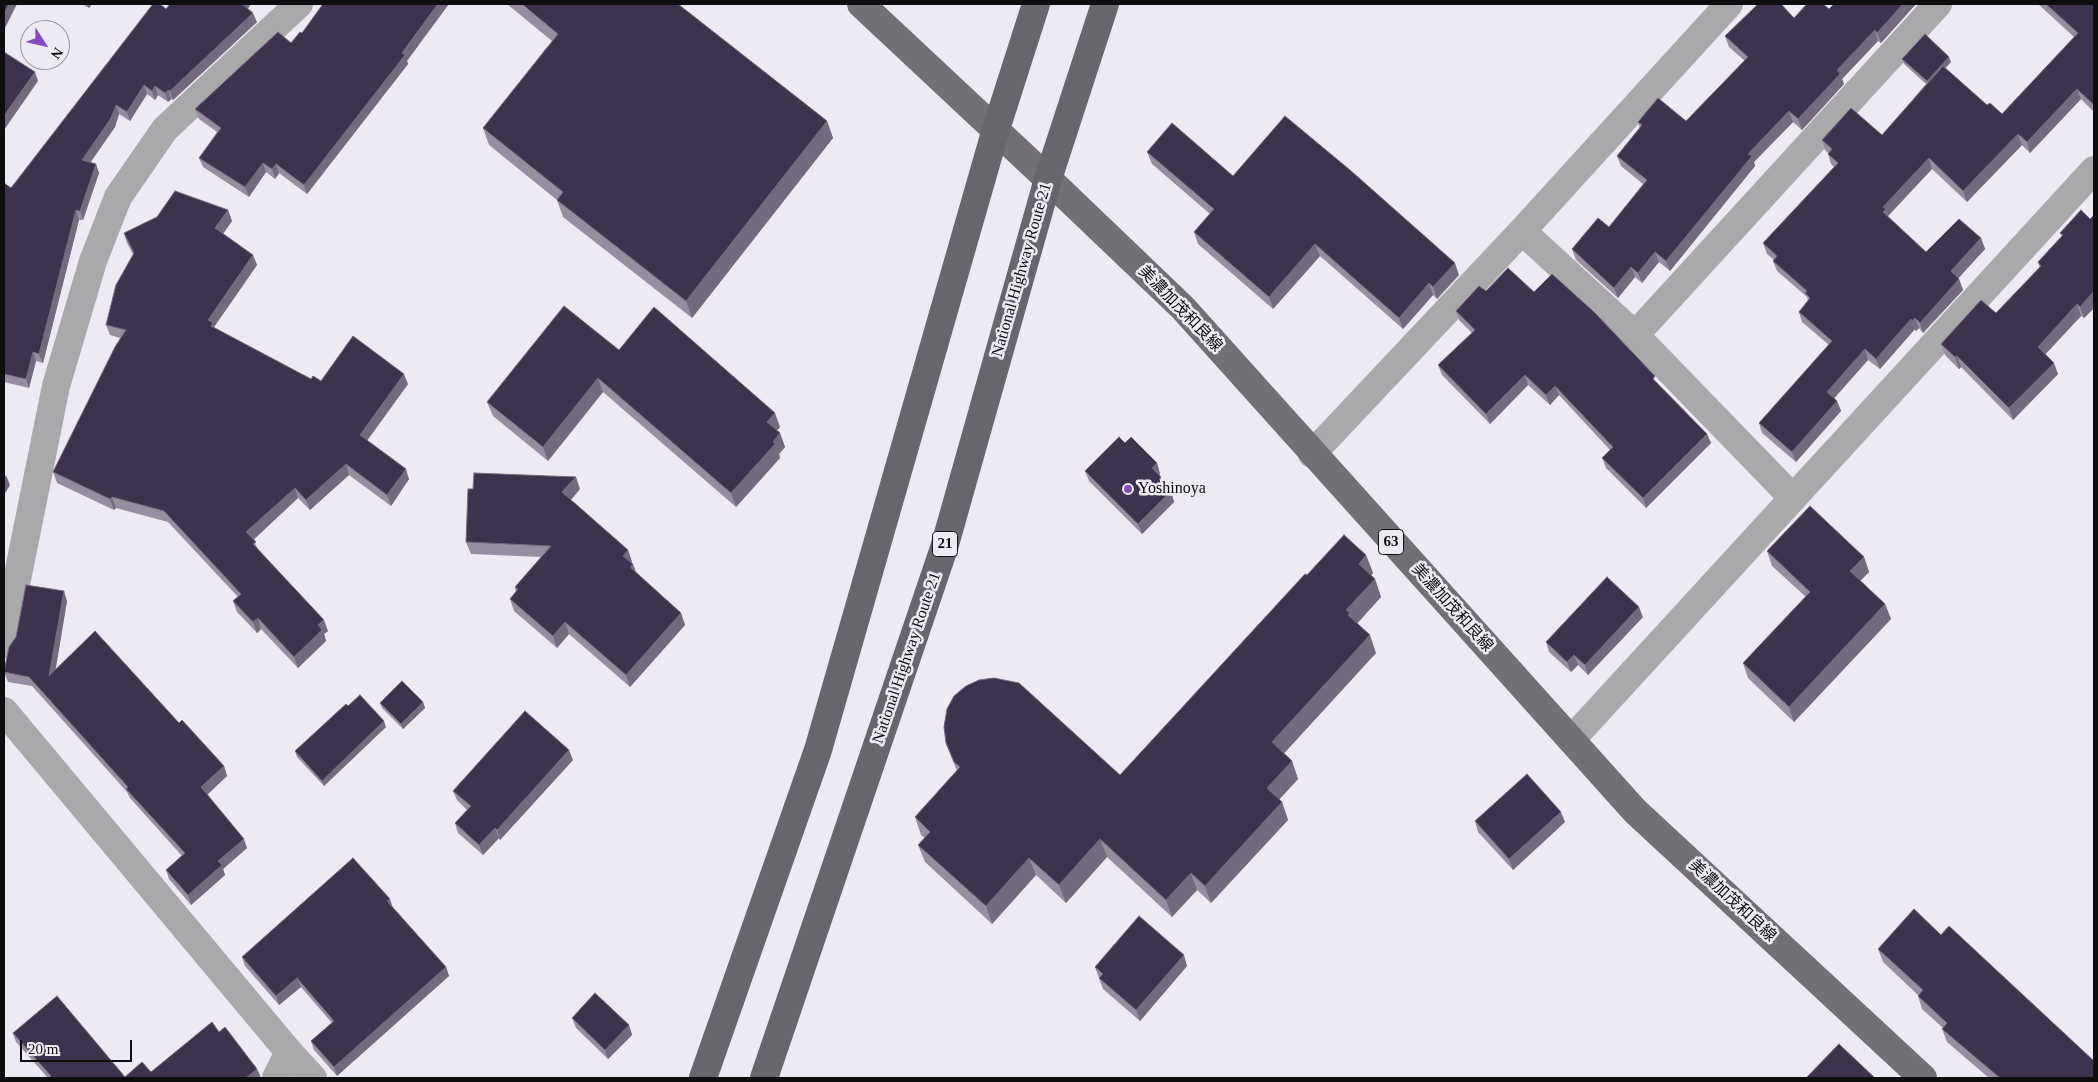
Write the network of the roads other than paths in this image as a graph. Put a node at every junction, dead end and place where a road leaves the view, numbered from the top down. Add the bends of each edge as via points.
1 (299, 4) edge
2 (1036, 4) edge
3 (1105, 4) edge
4 (1729, 4) edge
5 (1938, 4) edge
6 (870, 6) edge
7 (996, 129) junction
8 (2094, 170) edge
9 (1048, 179) junction
10 (1522, 230) junction
11 (1635, 335) junction
12 (1312, 454) junction
13 (1793, 498) junction
14 (4, 644) edge
15 (4, 711) edge
16 (1570, 740) junction
17 (289, 1052) junction
18 (276, 1078) edge
19 (313, 1078) edge
20 (703, 1078) edge
21 (764, 1078) edge
22 (1923, 1078) edge

1 - 14 street via 165,129 118,197 93,261 56,386
2 - 7 highway
3 - 9 highway, National Highway Route 21 / 21
4 - 10 street
5 - 11 street
6 - 7 main road, 美濃加茂和良線 / 63
7 - 9 main road, 美濃加茂和良線 / 63
7 - 20 highway via 818,750
8 - 13 street
9 - 12 main road, 美濃加茂和良線 / 63 via 1183,308
9 - 21 highway, National Highway Route 21 / 21 via 944,548
10 - 11 street
10 - 12 street
11 - 13 street
12 - 16 main road, 美濃加茂和良線 / 63
13 - 16 street
15 - 17 street
16 - 22 main road, 美濃加茂和良線 / 63 via 1635,811
17 - 18 street
17 - 19 street

